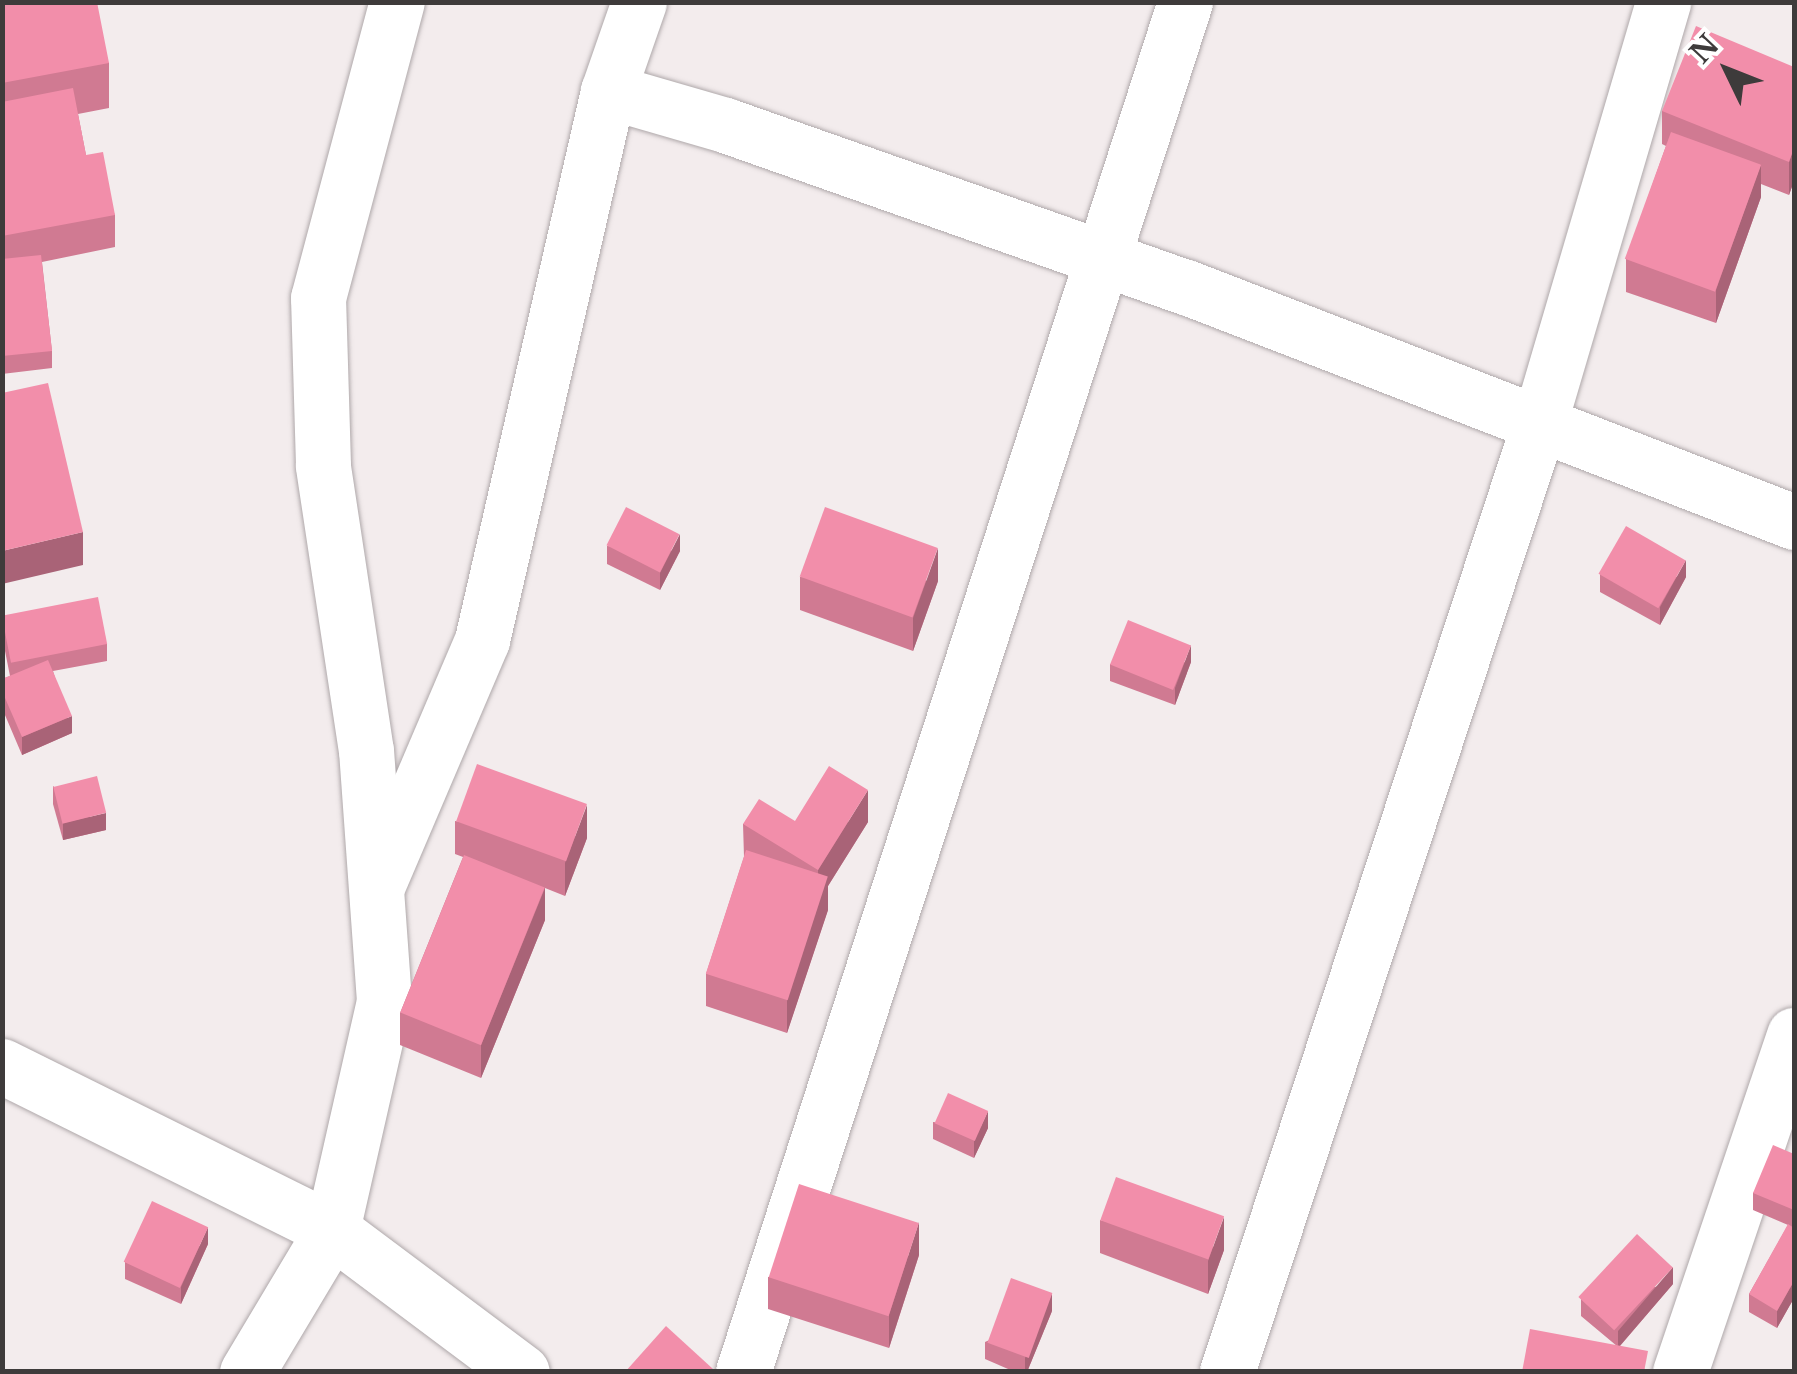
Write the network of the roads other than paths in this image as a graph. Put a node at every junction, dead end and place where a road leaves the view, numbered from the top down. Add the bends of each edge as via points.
1 (397, 2) edge
2 (640, 2) edge
3 (1186, 2) edge
4 (1662, 2) edge
5 (608, 90) junction
6 (1100, 256) junction
7 (1539, 424) junction
8 (1794, 522) edge
9 (376, 888) junction
10 (1794, 1035) edge
11 (2, 1066) edge
12 (332, 1230) junction
13 (246, 1372) edge
14 (522, 1372) edge
15 (742, 1372) edge
16 (1228, 1372) edge
17 (1680, 1372) edge

1 - 9 street via 318,298 323,465 366,751
2 - 5 street
3 - 6 street
4 - 7 street
5 - 6 street
5 - 9 street via 482,640
6 - 7 street
6 - 15 street
7 - 8 street
7 - 16 street
9 - 12 street via 384,1001
10 - 17 street
11 - 12 street
12 - 13 street
12 - 14 street

